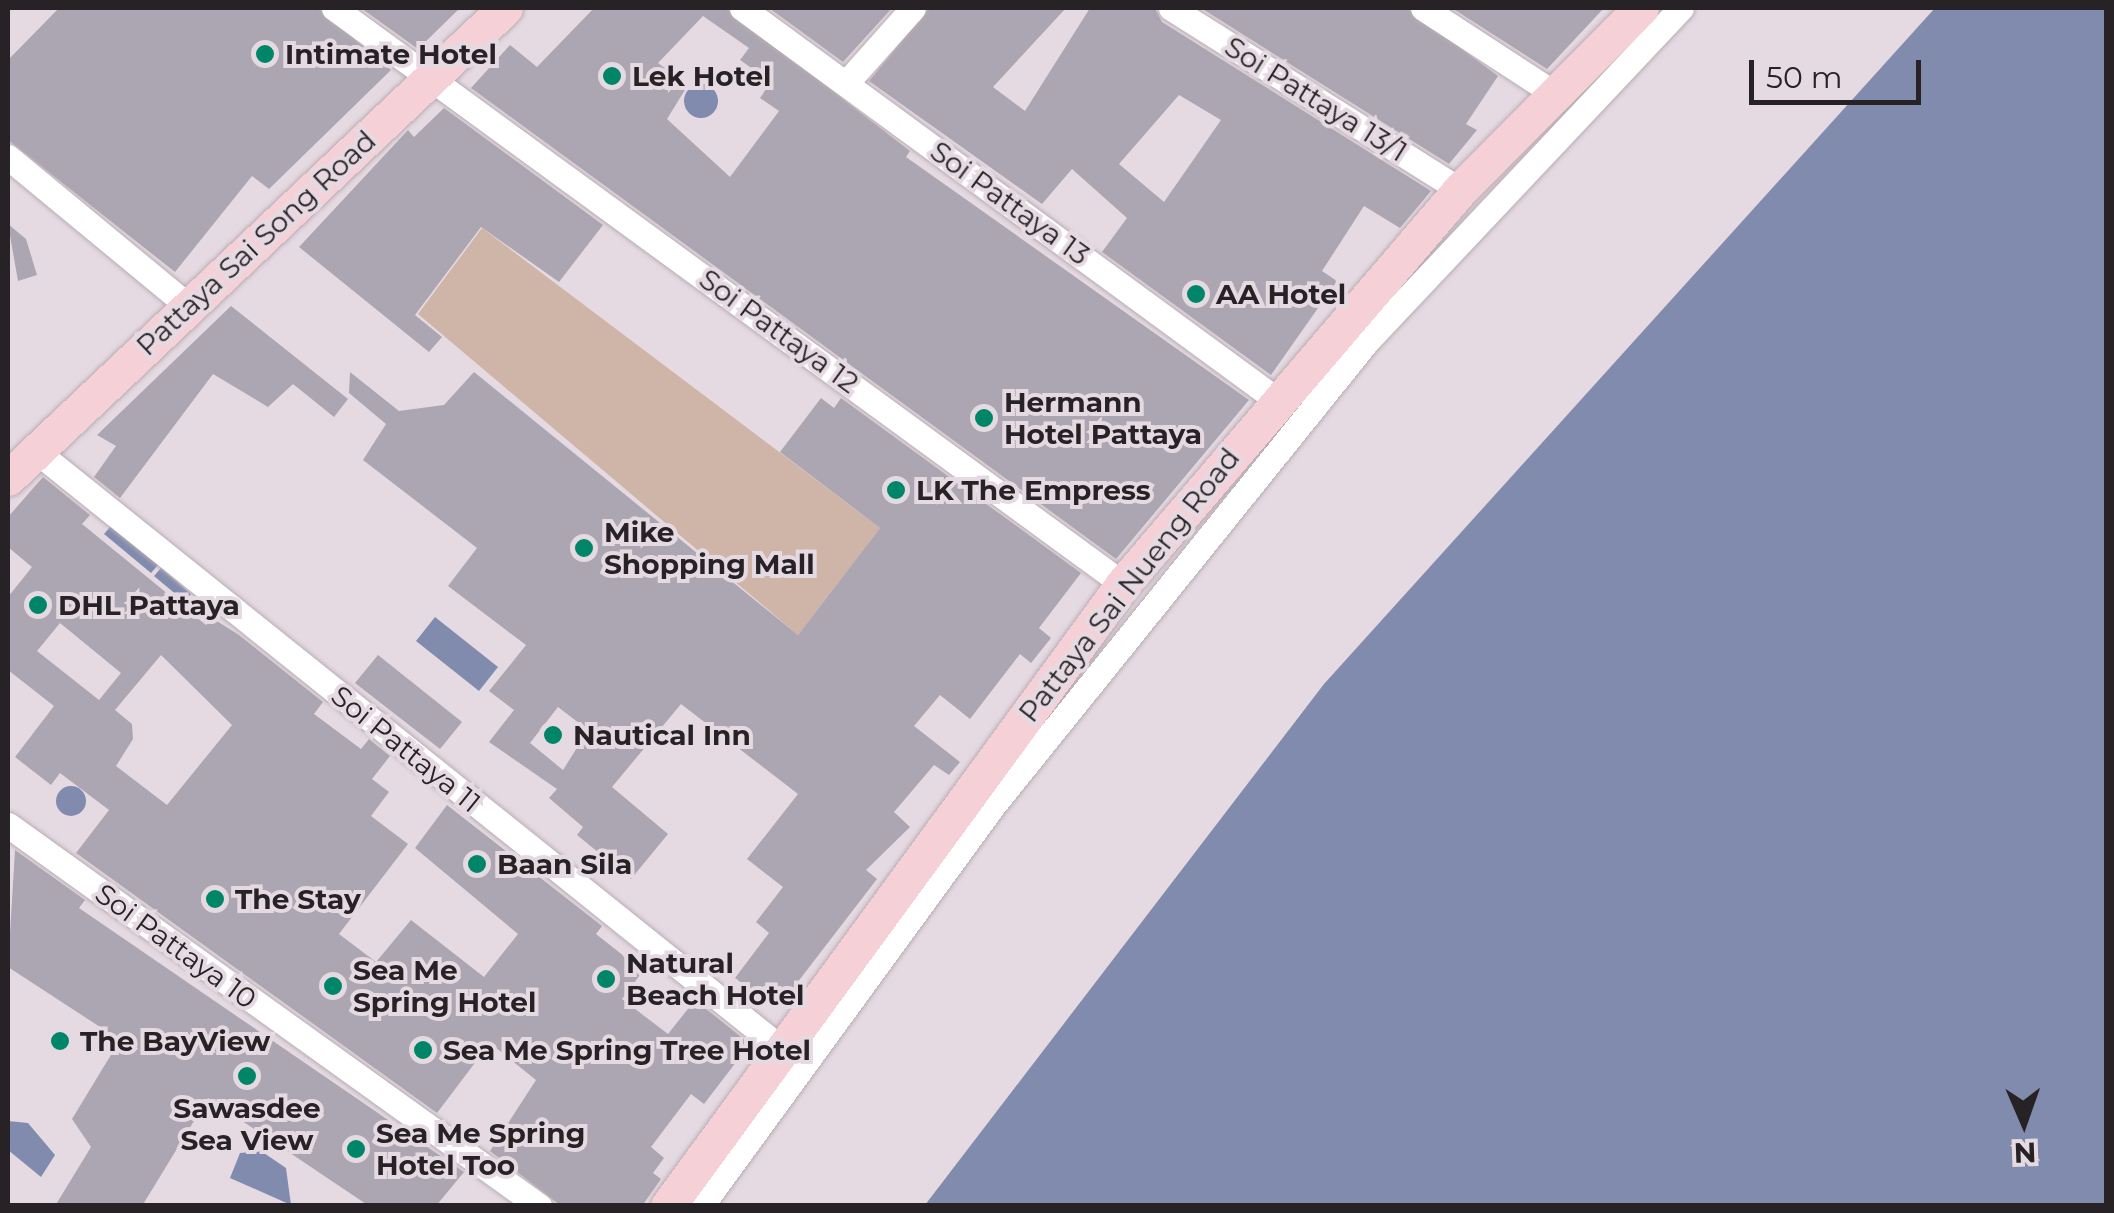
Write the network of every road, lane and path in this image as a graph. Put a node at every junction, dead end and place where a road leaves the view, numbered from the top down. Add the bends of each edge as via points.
1 (334, 8) edge
2 (505, 8) edge
3 (742, 8) edge
4 (913, 8) edge
5 (1170, 8) edge
6 (1422, 8) edge
7 (1641, 8) edge
8 (1681, 8) edge
9 (435, 79) junction
10 (847, 82) junction
11 (1555, 94) junction
12 (8, 156) edge
13 (1460, 190) junction
14 (186, 304) junction
15 (1277, 400) junction
16 (36, 451) junction
17 (8, 478) edge
18 (1122, 584) junction
19 (8, 825) edge
20 (777, 1045) junction
21 (540, 1206) edge
22 (668, 1206) edge
23 (701, 1206) edge

1 - 9 street, Soi Pattaya 12
2 - 9 main road, Pattaya Sai Song Road
3 - 10 street, Soi Pattaya 13
4 - 10 street
5 - 13 street, Soi Pattaya 13/1
6 - 11 street
7 - 11 main road, Pattaya Sai Nueng Road
8 - 23 street via 1367,341 991,808
9 - 14 main road, Pattaya Sai Song Road
9 - 18 street, Soi Pattaya 12
10 - 15 street, Soi Pattaya 13
11 - 13 main road, Pattaya Sai Nueng Road
12 - 14 street
13 - 15 main road, Pattaya Sai Nueng Road
14 - 16 main road, Pattaya Sai Song Road
15 - 18 main road, Pattaya Sai Nueng Road
16 - 17 main road, Pattaya Sai Song Road
16 - 20 street, Soi Pattaya 11
18 - 20 main road, Pattaya Sai Nueng Road
19 - 21 street, Soi Pattaya 10
20 - 22 main road, Pattaya Sai Nueng Road

